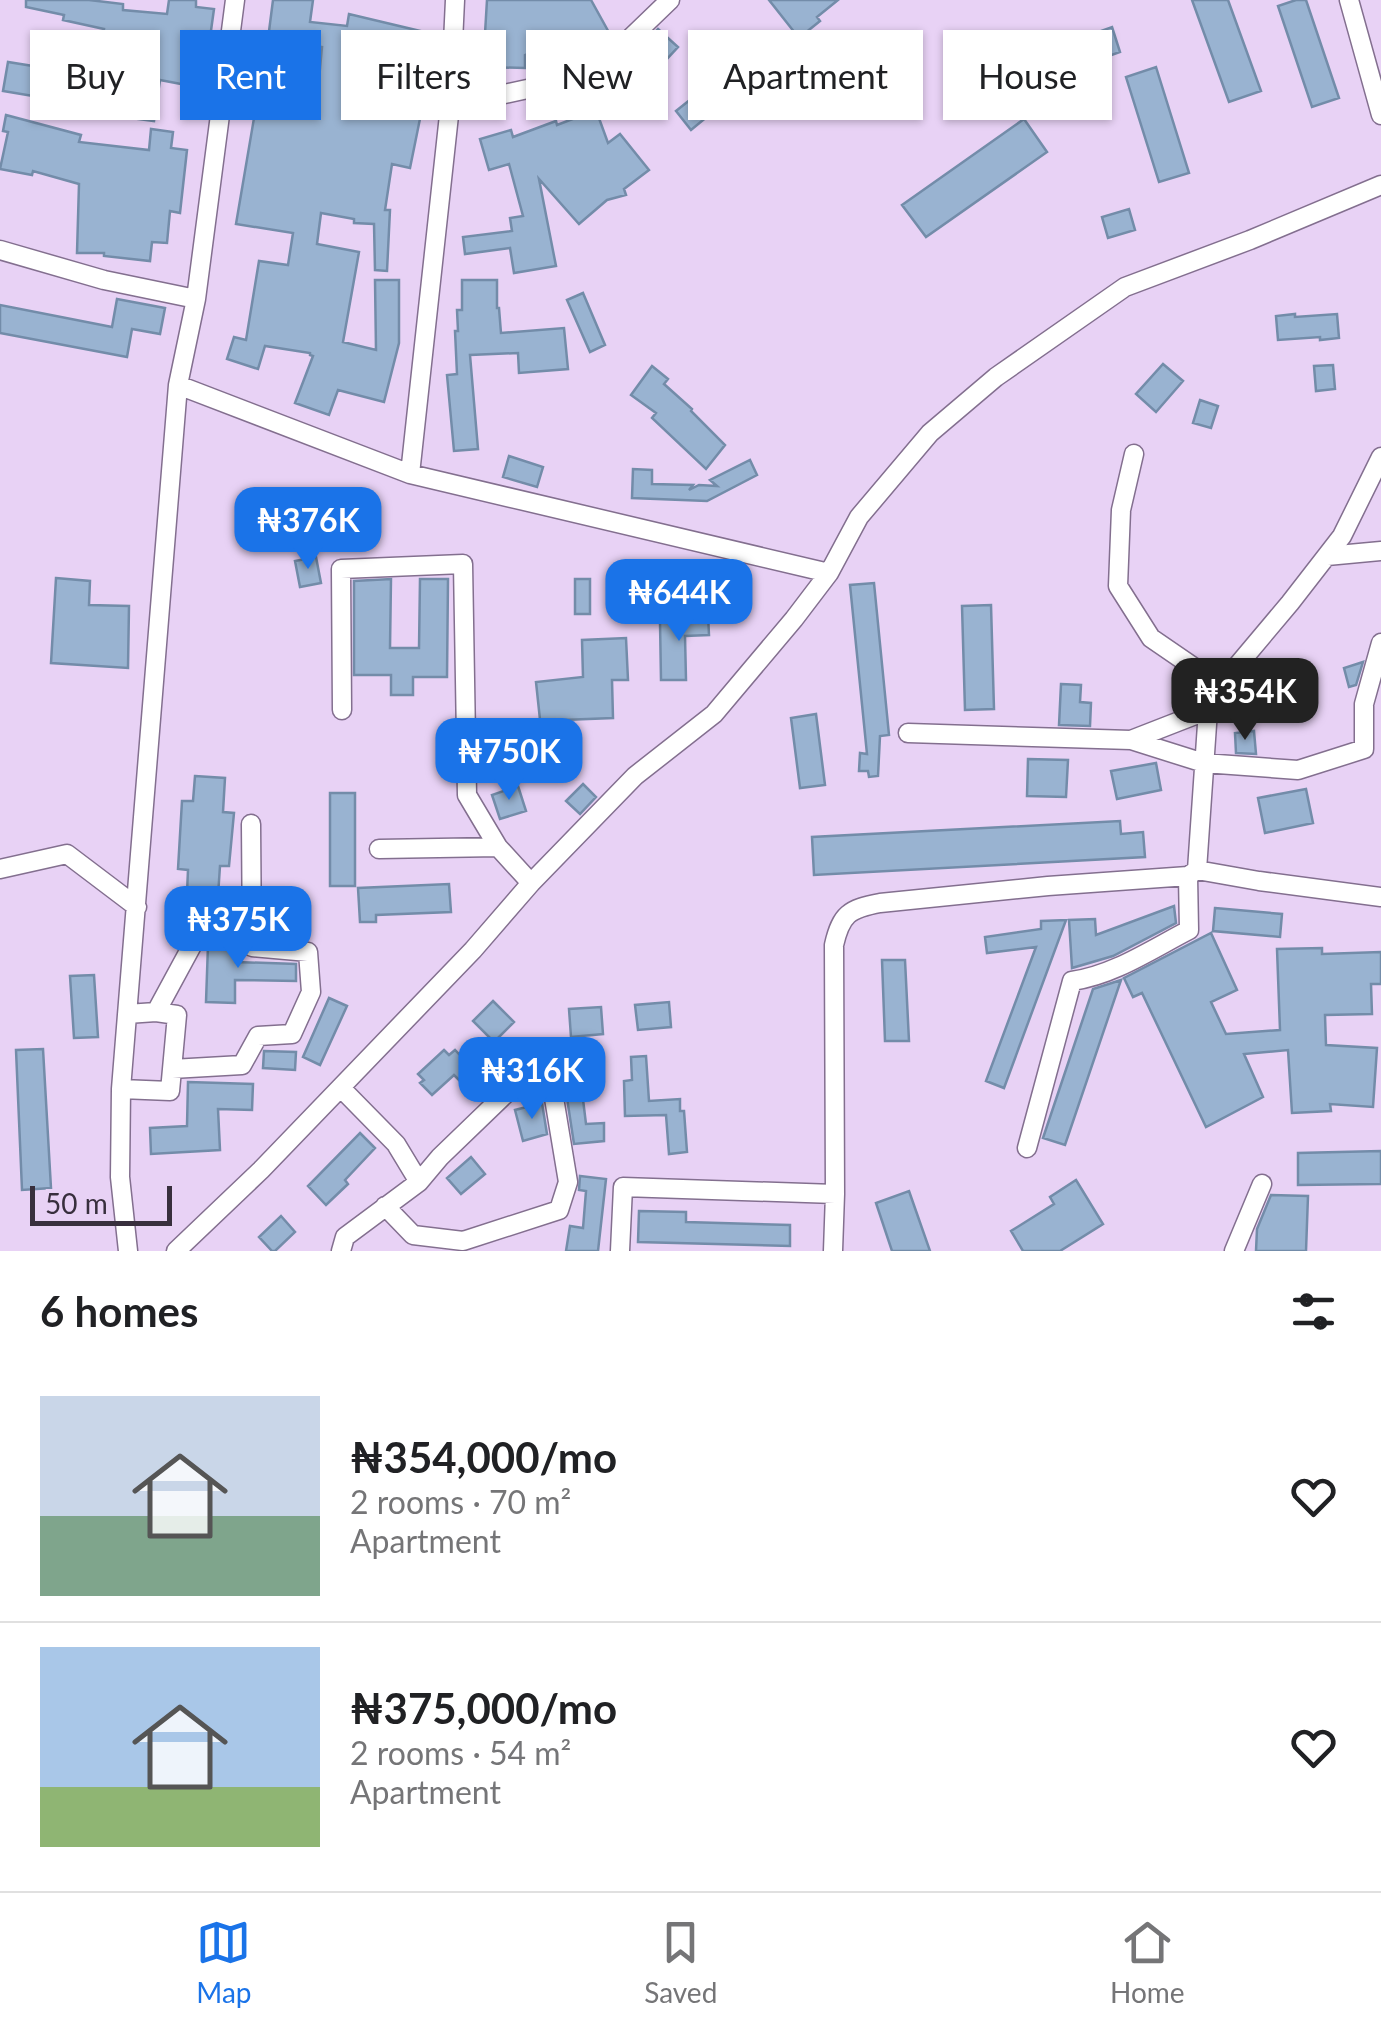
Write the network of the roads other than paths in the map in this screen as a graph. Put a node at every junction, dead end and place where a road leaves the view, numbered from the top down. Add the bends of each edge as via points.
1 (234, 0) edge
2 (456, 0) edge
3 (670, 0) edge
4 (1349, 0) edge
5 (454, 30) edge
6 (506, 94) edge
7 (1381, 116) edge
8 (448, 120) edge
9 (1381, 185) edge
10 (0, 250) edge
11 (196, 299) junction
12 (178, 386) junction
13 (1134, 454) dead end
14 (1381, 457) edge
15 (410, 474) junction
16 (1381, 551) edge
17 (1327, 556) junction
18 (829, 573) junction
19 (1381, 644) edge
20 (1220, 686) junction
21 (342, 710) dead end
22 (1208, 710) junction
23 (908, 733) dead end
24 (1130, 740) junction
25 (1204, 763) junction
26 (250, 824) dead end
27 (498, 847) junction
28 (379, 849) dead end
29 (0, 869) edge
30 (1192, 873) junction
31 (531, 883) junction
32 (1381, 897) edge
33 (137, 908) junction
34 (252, 915) junction
35 (156, 1012) junction
36 (128, 1014) junction
37 (172, 1069) junction
38 (341, 1088) junction
39 (121, 1089) junction
40 (1027, 1148) dead end
41 (419, 1182) junction
42 (1262, 1184) dead end
43 (835, 1194) junction
44 (385, 1206) junction
45 (128, 1251) edge
46 (176, 1251) edge
47 (341, 1251) edge
48 (620, 1251) edge
49 (832, 1251) edge
50 (1234, 1251) edge

1 - 11 street
2 - 5 street
3 - 6 street via 616,52 572,79
4 - 7 street
8 - 15 street
9 - 18 street via 1126,287 1012,366 930,433 859,516
10 - 11 street
11 - 12 street
12 - 15 street
12 - 33 street
13 - 20 street via 1121,510 1118,586 1151,638
14 - 17 street
15 - 18 street
16 - 17 street
17 - 20 street
18 - 31 street via 714,714 636,776
19 - 25 street via 1364,704 1364,749 1298,770
20 - 22 street
21 - 27 street via 341,569 463,564 467,795
22 - 24 street
22 - 25 street
23 - 24 street
24 - 25 street
25 - 30 street
26 - 34 street
27 - 28 street
27 - 31 street
29 - 33 street via 67,854
30 - 32 street
30 - 40 street via 1190,930 1108,972 1072,981
30 - 43 street via 880,903 847,914 834,945
31 - 38 street
33 - 36 street
34 - 35 street via 208,916
34 - 37 street via 252,947 308,952 311,992 292,1034 258,1036 242,1065
35 - 36 street
35 - 37 street via 176,1015
36 - 39 street
37 - 39 street via 170,1092
38 - 41 street via 396,1144
38 - 46 street
39 - 45 street
41 - 44 street
41 - 44 street via 546,1050 568,1182 559,1210 464,1240 413,1236
42 - 50 street
43 - 48 street via 624,1187
43 - 49 street
44 - 47 street via 345,1238

